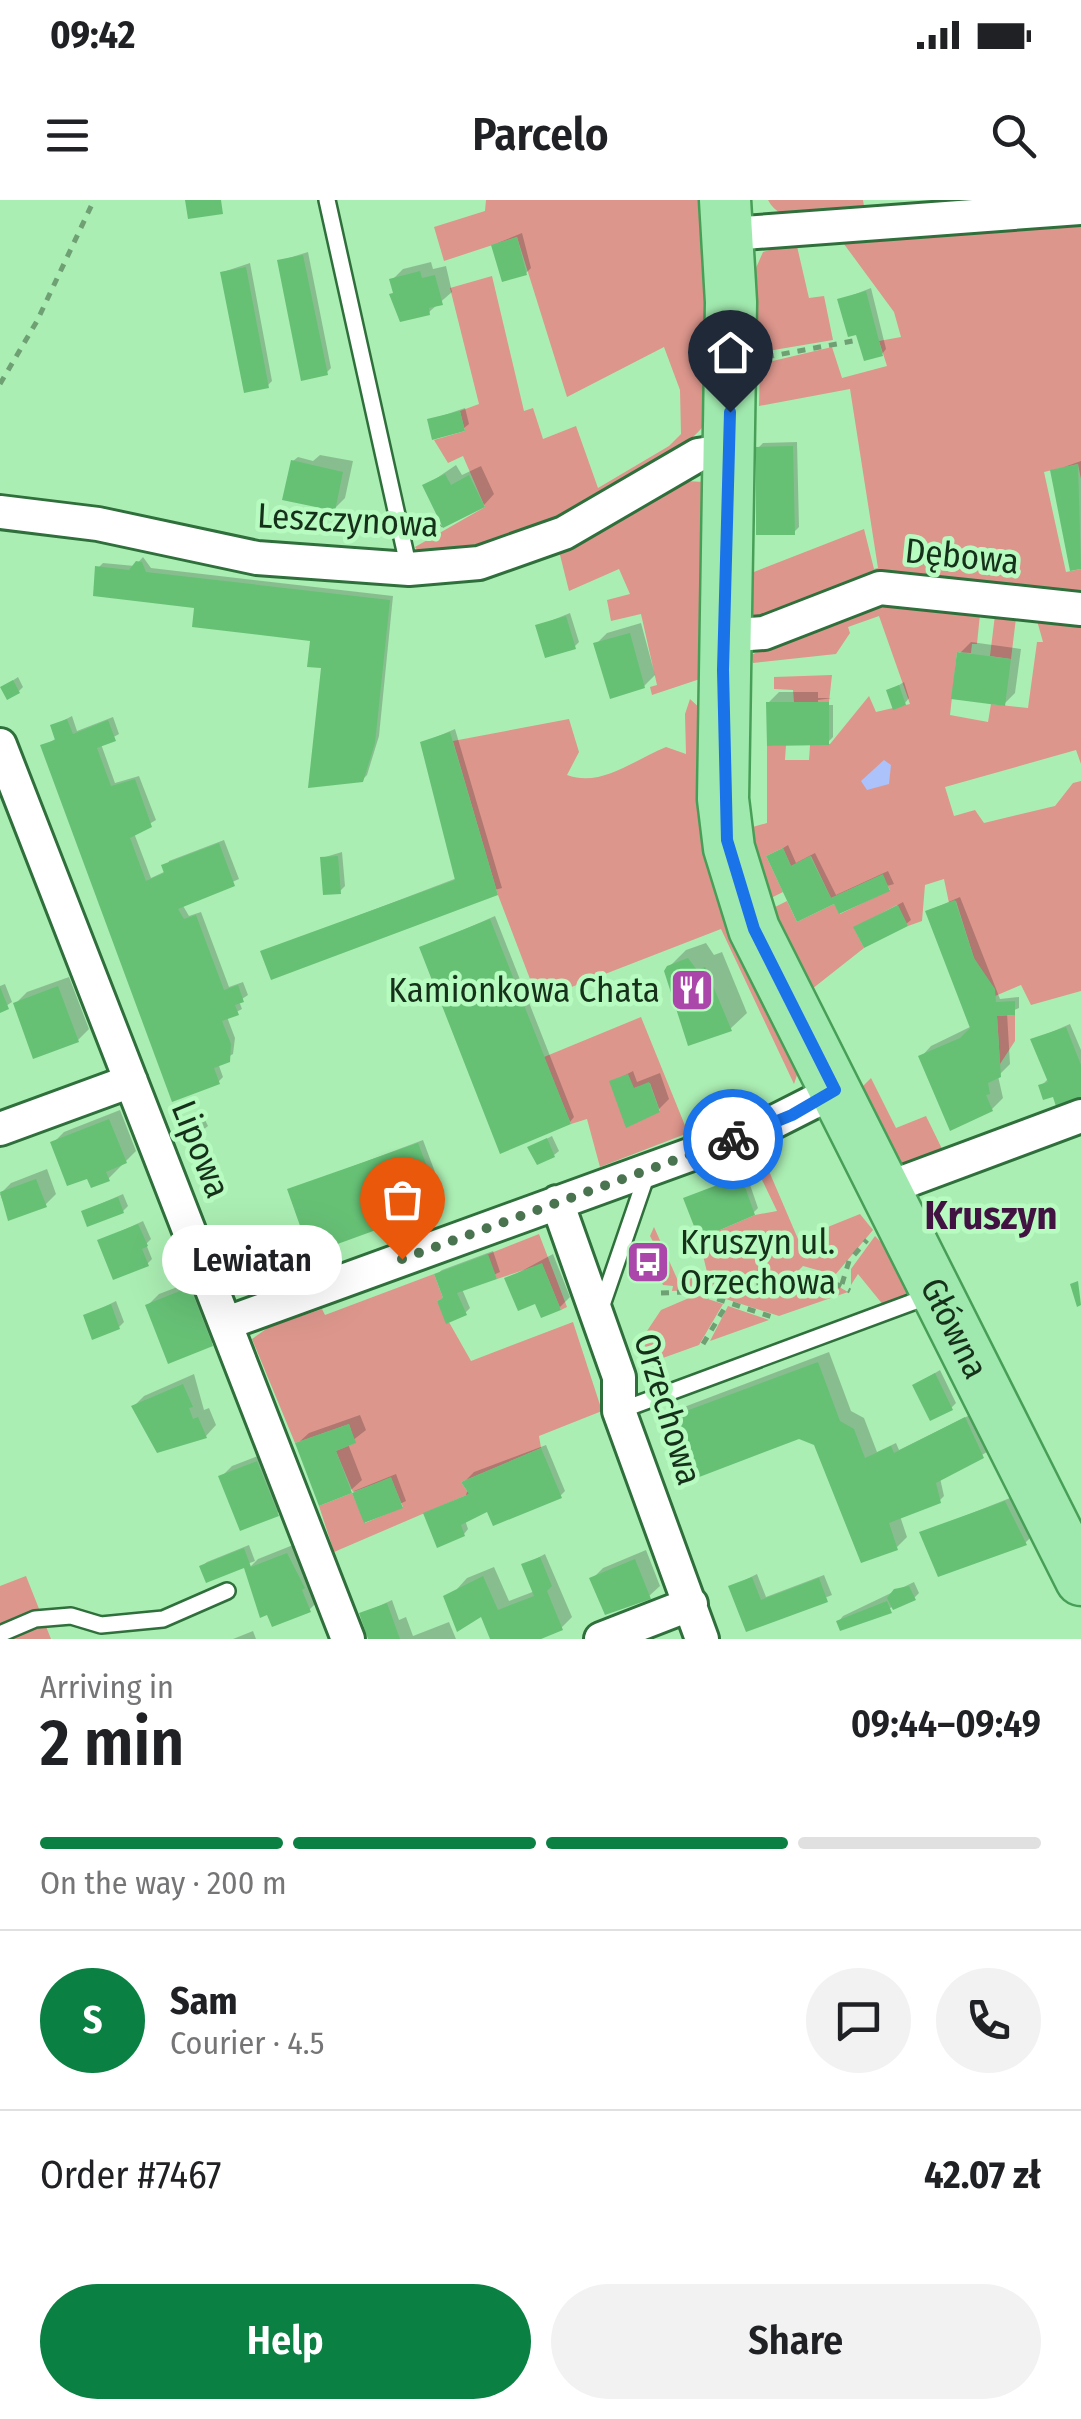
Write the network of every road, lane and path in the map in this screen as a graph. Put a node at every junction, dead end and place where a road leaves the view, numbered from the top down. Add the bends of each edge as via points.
1 (94, 200) edge
2 (327, 200) edge
3 (1081, 208) edge
4 (727, 217) edge
5 (858, 340) dead end
6 (758, 356) dead end
7 (0, 384) edge
8 (730, 450) junction
9 (0, 512) edge
10 (409, 569) junction
11 (1081, 609) edge
12 (724, 636) junction
13 (0, 745) edge
14 (132, 1081) junction
15 (835, 1090) junction
16 (1081, 1116) edge
17 (0, 1129) edge
18 (649, 1169) junction
19 (557, 1202) junction
20 (881, 1210) junction
21 (842, 1284) junction
22 (850, 1291) dead end
23 (696, 1292) junction
24 (937, 1292) junction
25 (661, 1293) dead end
26 (728, 1302) junction
27 (598, 1317) junction
28 (775, 1318) dead end
29 (227, 1323) junction
30 (703, 1344) dead end
31 (619, 1411) junction
32 (1081, 1580) edge
33 (227, 1592) dead end
34 (691, 1604) junction
35 (0, 1634) edge
36 (348, 1639) edge
37 (601, 1639) edge
38 (702, 1639) edge

1 - 7 path
2 - 10 lane
3 - 4 street
4 - 8 main road, Główna
5 - 6 path
8 - 10 street, Leszczynowa via 698,456 564,532 479,563
8 - 12 main road, Główna
9 - 10 street, Leszczynowa via 98,524 257,558
11 - 12 street, Dębowa via 880,588 764,633
12 - 15 main road, Główna via 729,848 754,929
13 - 14 street, Lipowa
14 - 17 street
14 - 29 street, Lipowa
15 - 18 street via 758,1130
15 - 20 main road, Główna
16 - 20 street
18 - 19 street
18 - 27 lane
19 - 27 street, Orzechowa
19 - 29 street
20 - 21 path
20 - 24 main road, Główna
21 - 22 path
21 - 23 path via 818,1276
23 - 25 path
23 - 26 path
24 - 31 lane
24 - 32 main road, Główna
26 - 28 path
26 - 30 path
27 - 31 street, Orzechowa via 619,1376
29 - 36 street, Lipowa
31 - 34 street, Orzechowa
33 - 35 lane via 163,1619 101,1625 71,1616 35,1619
34 - 37 street
34 - 38 street, Orzechowa

